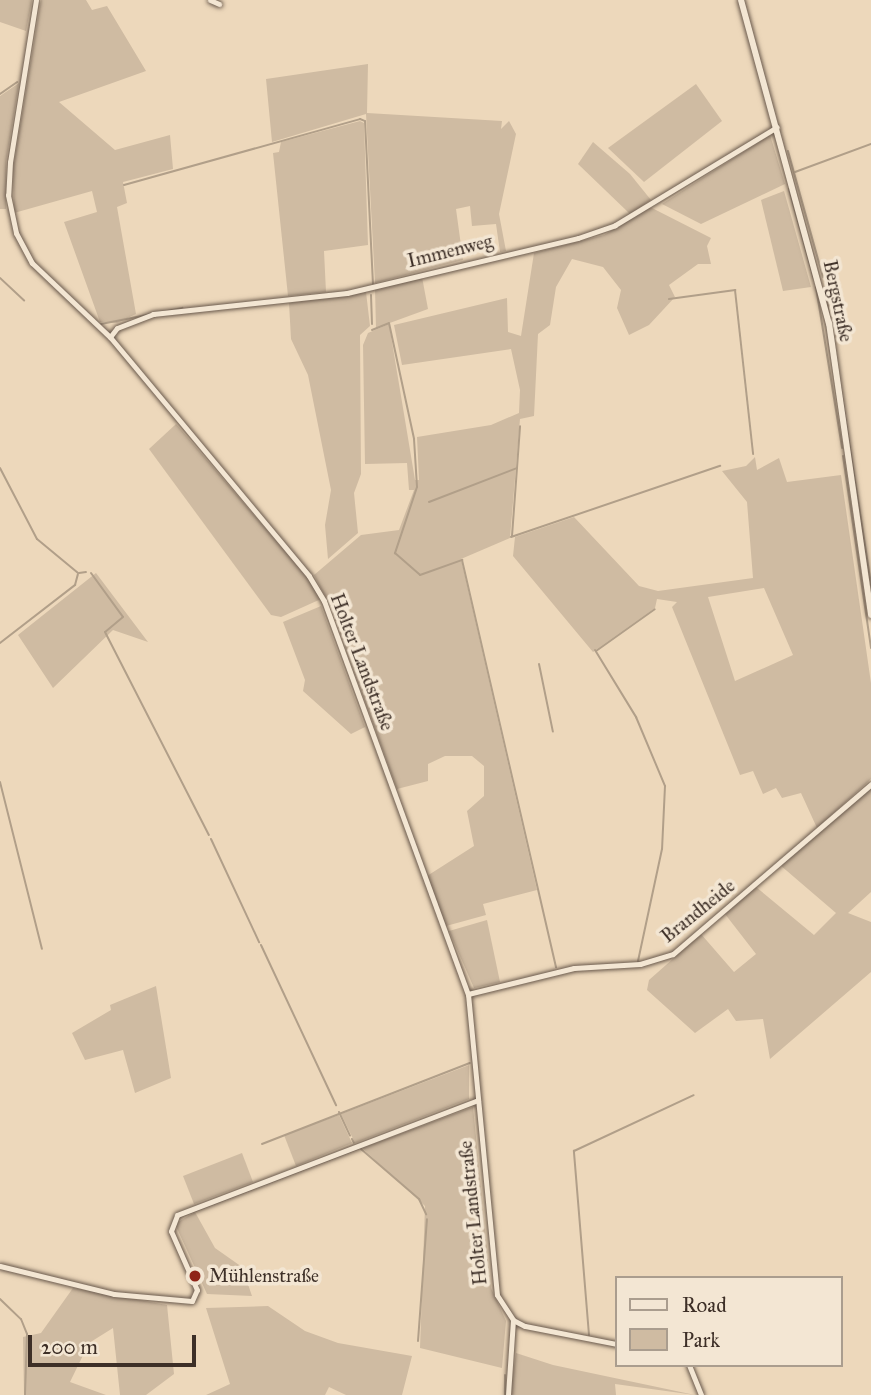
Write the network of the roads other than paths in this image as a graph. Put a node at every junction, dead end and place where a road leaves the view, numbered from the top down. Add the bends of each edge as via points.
1 (36, 0) edge
2 (210, 0) edge
3 (741, 0) edge
4 (219, 4) dead end
5 (777, 127) junction
6 (110, 337) junction
7 (871, 615) edge
8 (871, 784) edge
9 (468, 995) junction
10 (478, 1100) junction
11 (0, 1266) edge
12 (513, 1320) junction
13 (616, 1344) edge
14 (690, 1367) edge
15 (508, 1395) edge
16 (701, 1395) edge

1 - 6 street, Holter Landstraße via 10,162 11,216 32,263
2 - 4 street
3 - 5 street, Bergstraße
5 - 6 street, Immenweg via 615,225 578,238 347,293 153,314 117,328
5 - 7 street, Bergstraße via 829,323
6 - 9 street, Holter Landstraße via 309,576 324,601
8 - 9 street, Brandheide via 673,954 640,964 574,968
9 - 10 street, Holter Landstraße
10 - 11 street via 177,1215 171,1231 197,1290 192,1301 114,1294
10 - 12 street, Holter Landstraße via 495,1284
12 - 13 street
12 - 15 street
14 - 16 street

